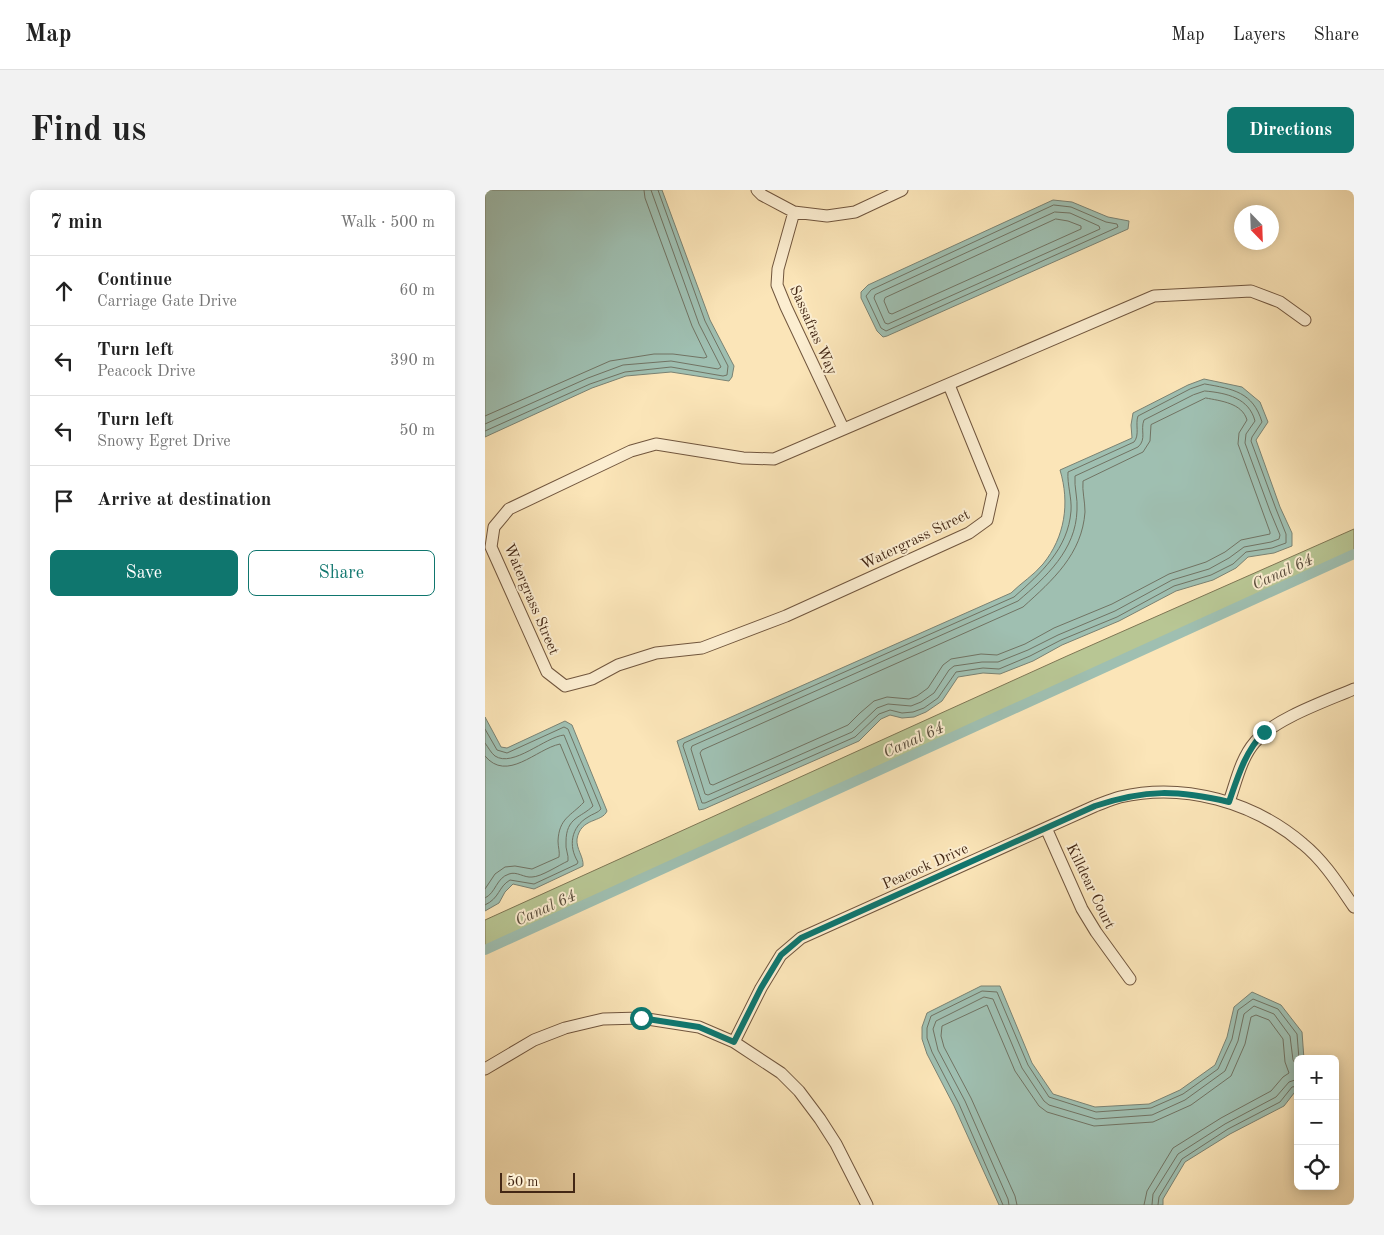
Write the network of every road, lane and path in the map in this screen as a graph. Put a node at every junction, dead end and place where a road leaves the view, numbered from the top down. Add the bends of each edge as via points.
1 (757, 190) edge
2 (902, 190) edge
3 (794, 212) junction
4 (1305, 320) dead end
5 (949, 385) junction
6 (843, 428) junction
7 (1354, 689) edge
8 (1229, 802) junction
9 (1046, 828) junction
10 (1354, 907) edge
11 (1130, 980) dead end
12 (734, 1042) junction
13 (485, 1069) edge
14 (867, 1205) edge

1 - 3 street
2 - 3 street via 855,212 827,216
3 - 6 street, Sassafras Way via 777,285
4 - 5 street, Watergrass Street via 1280,302 1251,291 1154,296
5 - 6 street, Watergrass Street
5 - 6 street, Watergrass Street via 993,493 987,520 969,533 785,616 702,648 656,653 617,665 592,679 565,686 547,672 491,547 494,527 509,509 631,451 656,444 743,458 774,459
7 - 8 street via 1279,722 1264,732 1242,765
8 - 9 street, Peacock Drive via 1195,794 1161,792 1121,797
8 - 10 street, Peacock Drive via 1266,818 1304,845
9 - 11 street, Killdear Court via 1082,910
9 - 12 street, Peacock Drive via 801,938 781,955
12 - 13 street via 699,1027 641,1018 603,1019 534,1040
12 - 14 street via 781,1073 799,1091 836,1144

